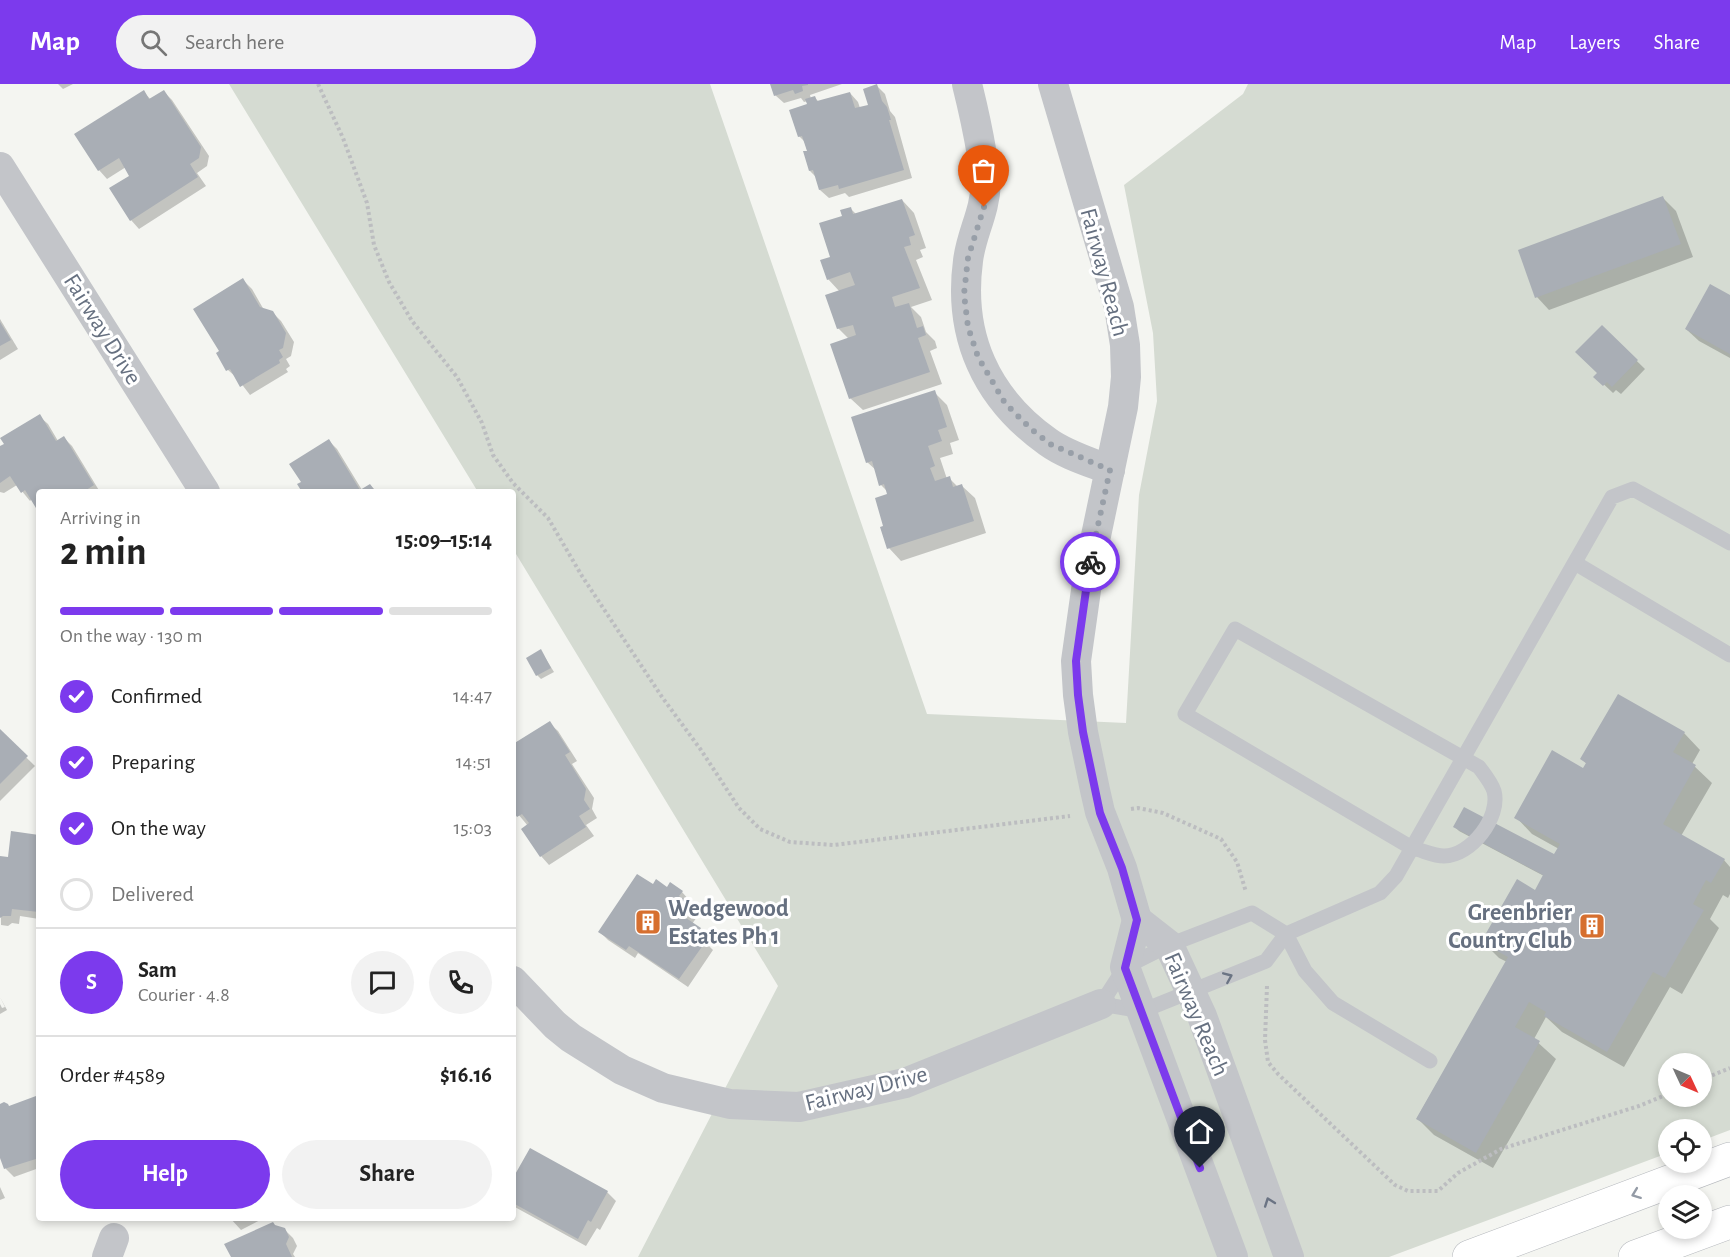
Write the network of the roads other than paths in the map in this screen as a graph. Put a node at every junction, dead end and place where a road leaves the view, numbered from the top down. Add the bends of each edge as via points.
1 (967, 84) edge
2 (1053, 84) edge
3 (0, 167) edge
4 (1110, 470) junction
5 (203, 489) edge
6 (1730, 543) edge
7 (1575, 563) junction
8 (1730, 655) edge
9 (1463, 758) junction
10 (1412, 848) junction
11 (1137, 920) junction
12 (1286, 934) junction
13 (1169, 945) junction
14 (1125, 968) junction
15 (516, 984) edge
16 (1191, 993) junction
17 (1101, 1004) junction
18 (1142, 1011) junction
19 (1430, 1061) dead end
20 (1730, 1159) edge
21 (1730, 1222) edge
22 (1233, 1257) edge
23 (1289, 1257) edge
24 (1469, 1257) edge
25 (1635, 1257) edge

1 - 4 street via 986,179 984,207 968,258 964,294 968,327 978,357 1005,403 1031,429 1050,444
2 - 4 street, Fairway Reach via 1119,307 1125,345 1124,407
3 - 5 street, Fairway Drive
4 - 11 street, Fairway Reach via 1089,568 1076,661 1078,695 1100,813
6 - 7 lane via 1633,489 1612,497
7 - 8 lane
7 - 9 lane
9 - 10 lane
9 - 10 lane via 1479,767 1494,792 1486,830 1466,849 1445,856
9 - 10 lane via 1235,629 1185,714
10 - 12 lane via 1396,876 1380,893
11 - 13 street, Fairway Reach
11 - 14 street, Fairway Reach
12 - 13 lane via 1252,913
16 -> 12 lane via 1266,961
12 - 19 lane via 1305,970 1333,1003
13 - 14 lane
13 - 16 street, Fairway Reach
14 - 17 lane
14 - 18 street, Fairway Reach
15 - 17 street, Fairway Drive via 572,1038 622,1070 663,1088 730,1104 799,1107 905,1083
16 - 18 lane
23 -> 16 street, Fairway Reach
17 - 18 lane
18 - 22 street, Fairway Reach
20 -> 24 main road
21 - 25 main road

